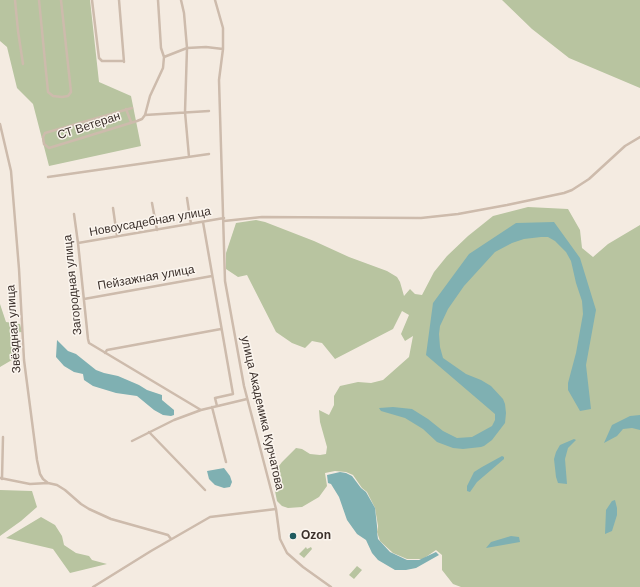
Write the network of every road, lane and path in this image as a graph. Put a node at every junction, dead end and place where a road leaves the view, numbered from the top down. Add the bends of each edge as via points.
1 (15, 0) edge
2 (39, 0) edge
3 (61, 0) edge
4 (92, 0) edge
5 (119, 0) edge
6 (158, 0) edge
7 (181, 0) edge
8 (215, 0) edge
9 (187, 48) junction
10 (223, 49) junction
11 (164, 57) junction
12 (23, 64) dead end
13 (132, 108) dead end
14 (126, 109) junction
15 (209, 111) dead end
16 (185, 112) junction
17 (145, 115) junction
18 (131, 122) junction
19 (0, 124) edge
20 (640, 137) edge
21 (209, 154) dead end
22 (189, 156) junction
23 (48, 177) dead end
24 (187, 198) dead end
25 (152, 203) dead end
26 (113, 208) dead end
27 (74, 214) dead end
28 (224, 220) junction
29 (202, 222) junction
30 (191, 224) junction
31 (157, 230) junction
32 (117, 236) junction
33 (78, 243) junction
34 (212, 276) junction
35 (84, 299) junction
36 (221, 329) junction
37 (105, 352) junction
38 (247, 399) junction
39 (217, 406) junction
40 (212, 407) junction
41 (201, 410) junction
42 (149, 432) junction
43 (3, 437) dead end
44 (132, 441) dead end
45 (226, 462) dead end
46 (1, 479) edge
47 (48, 483) junction
48 (205, 490) dead end
49 (276, 509) junction
50 (171, 539) junction
51 (93, 587) edge
52 (331, 587) edge

1 - 12 street
2 - 3 street via 48,92 53,96 62,97 68,96 71,92
4 - 5 street via 100,60 124,62
6 - 11 street via 161,48
7 - 9 street
8 - 10 street, улица Академика Курчатова via 223,28
9 - 10 street
9 - 11 street
9 - 16 street
10 - 28 street, улица Академика Курчатова via 219,80
11 - 17 street via 163,68 150,96
13 - 14 street, СТ Ветеран
14 - 18 street
14 - 18 street, СТ Ветеран via 44,133 44,144 49,148
15 - 16 street
16 - 17 street
16 - 22 street
17 - 18 street, СТ Ветеран via 142,119
19 - 47 street, Звёздная улица via 10,171 24,360 37,460 40,474
20 - 28 street, Новоусадебная улица via 625,146 589,179 572,190 507,205 421,218 262,217
21 - 22 street
22 - 23 street
24 - 30 street
25 - 31 street
26 - 32 street
27 - 33 street, Загородная улица
28 - 29 street, Новоусадебная улица
28 - 38 street, улица Академика Курчатова via 224,266
29 - 30 street, Новоусадебная улица
29 - 34 street
30 - 31 street, Новоусадебная улица
31 - 32 street, Новоусадебная улица
32 - 33 street, Новоусадебная улица
33 - 35 street, Загородная улица
34 - 35 street, Пейзажная улица
34 - 36 street
35 - 37 street, Загородная улица via 88,339 92,345
36 - 37 street
36 - 39 street via 233,394 215,398
37 - 41 street, Загородная улица
38 - 39 street
38 - 49 street, улица Академика Курчатова
39 - 40 street
40 - 41 street
40 - 45 street
41 - 42 street
42 - 44 street
42 - 48 street
43 - 46 street
46 - 47 street via 30,484
47 - 50 street via 57,485 81,504 111,519 152,529 168,535
49 - 50 street, улица Академика Курчатова via 210,517
49 - 52 street via 280,539 287,553
50 - 51 street, улица Академика Курчатова

